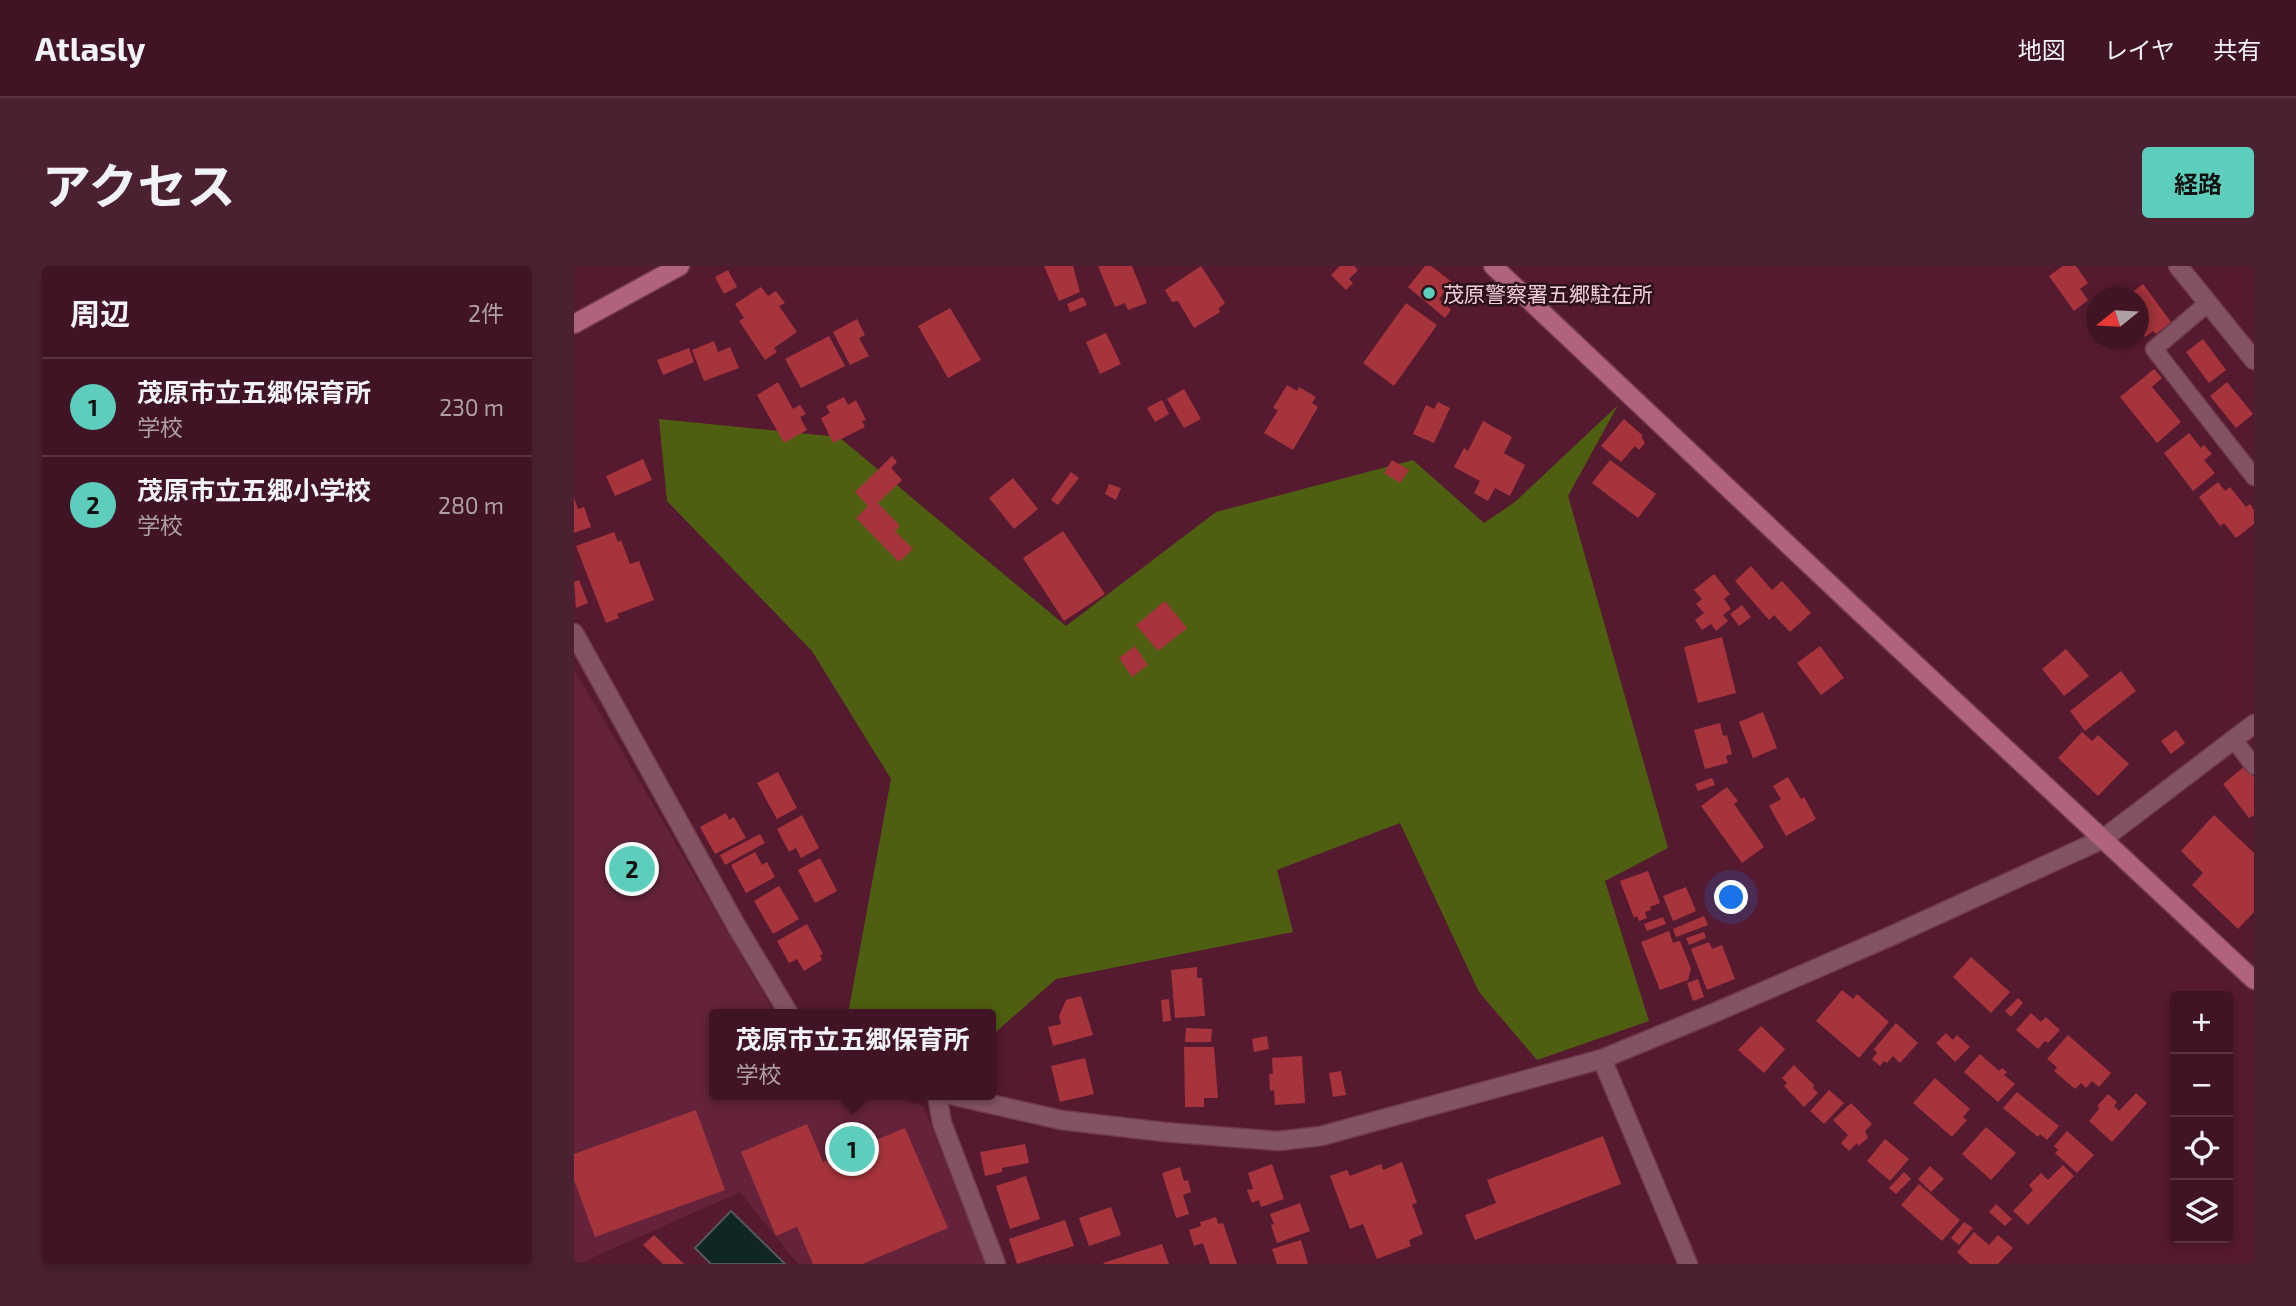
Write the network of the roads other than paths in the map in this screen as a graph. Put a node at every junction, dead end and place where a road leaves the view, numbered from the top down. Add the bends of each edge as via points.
1 (680, 266) edge
2 (1493, 266) edge
3 (2178, 266) edge
4 (2208, 303) junction
5 (574, 324) edge
6 (2254, 360) edge
7 (2254, 477) edge
8 (574, 633) edge
9 (2254, 724) edge
10 (2234, 740) junction
11 (2254, 766) edge
12 (2103, 839) junction
13 (2254, 980) edge
14 (786, 1009) edge
15 (1602, 1059) junction
16 (938, 1100) edge
17 (973, 1100) edge
18 (996, 1264) edge
19 (1688, 1264) edge

1 - 5 street
2 - 12 street
3 - 4 street
4 - 6 street
4 - 7 lane via 2154,349
8 - 14 street
9 - 10 street
10 - 11 lane
10 - 12 street
12 - 13 street
12 - 15 street via 1911,928
15 - 17 street via 1321,1136 1278,1141 1061,1120
15 - 19 street
16 - 18 street via 942,1122

